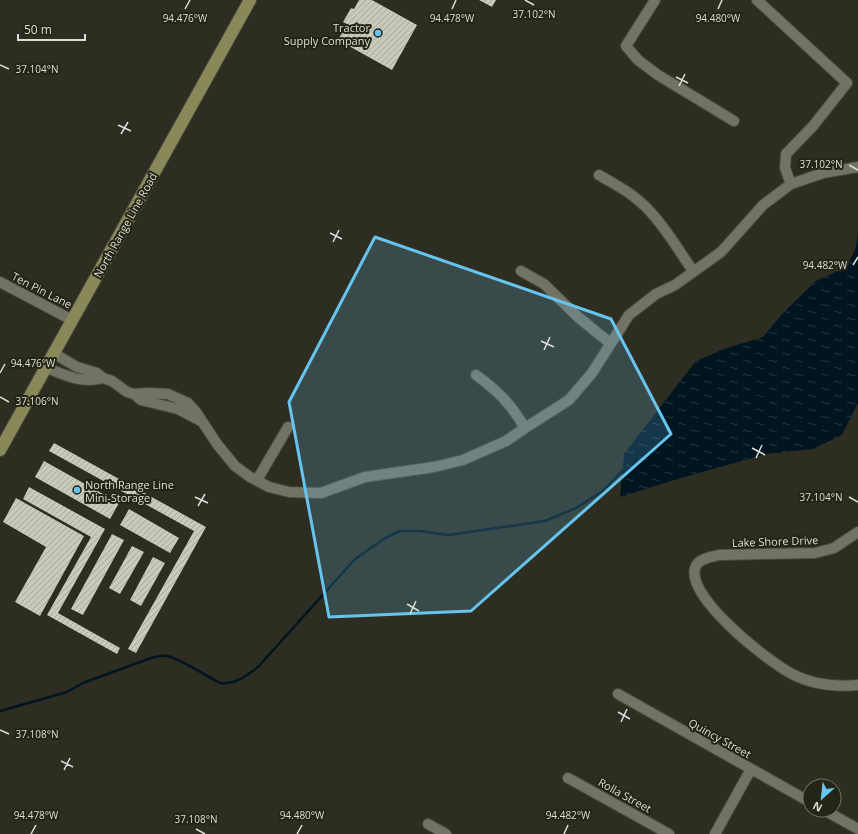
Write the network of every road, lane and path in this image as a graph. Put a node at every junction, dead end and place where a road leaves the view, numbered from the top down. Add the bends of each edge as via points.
1 (250, 0) edge
2 (655, 0) edge
3 (757, 0) edge
4 (734, 121) dead end
5 (858, 167) edge
6 (599, 175) dead end
7 (791, 184) junction
8 (521, 271) dead end
9 (692, 271) junction
10 (0, 282) edge
11 (72, 320) junction
12 (610, 343) junction
13 (53, 353) junction
14 (46, 367) junction
15 (476, 375) dead end
16 (103, 378) junction
17 (288, 427) dead end
18 (525, 428) junction
19 (0, 450) edge
20 (257, 480) junction
21 (858, 532) edge
22 (858, 685) edge
23 (618, 694) dead end
24 (751, 769) junction
25 (568, 778) dead end
26 (802, 798) edge
27 (838, 818) edge
28 (428, 824) dead end
29 (858, 829) edge
30 (446, 834) edge
31 (669, 834) edge
32 (715, 834) edge

1 - 11 main road, North Range Line Road
2 - 4 street via 626,46 638,60 658,75
3 - 7 street via 847,83 813,126 786,154 785,168
5 - 7 street via 823,173
6 - 9 street via 638,200 666,232
7 - 9 street via 763,205 721,252
8 - 12 street via 544,284
9 - 12 street via 629,315
10 - 11 street, Ten Pin Lane
11 - 13 main road, North Range Line Road
12 - 18 street via 592,373 569,400
13 - 14 main road, North Range Line Road
13 - 16 street
14 - 16 street via 84,381
14 - 19 main road, North Range Line Road
15 - 18 street via 495,389 515,411
16 - 20 street via 127,392 168,394 188,403 235,466
17 - 20 street
18 - 20 street via 506,441 463,460 365,477 321,493 289,492 269,487
21 - 22 street, Lake Shore Drive via 834,548 815,553 719,555 698,563 694,571 696,584 730,627 792,674 812,682 838,687
23 - 24 street, Quincy Street
24 - 26 street, Quincy Street
24 - 32 street
25 - 31 street, Rolla Street
27 - 29 street
28 - 30 street

